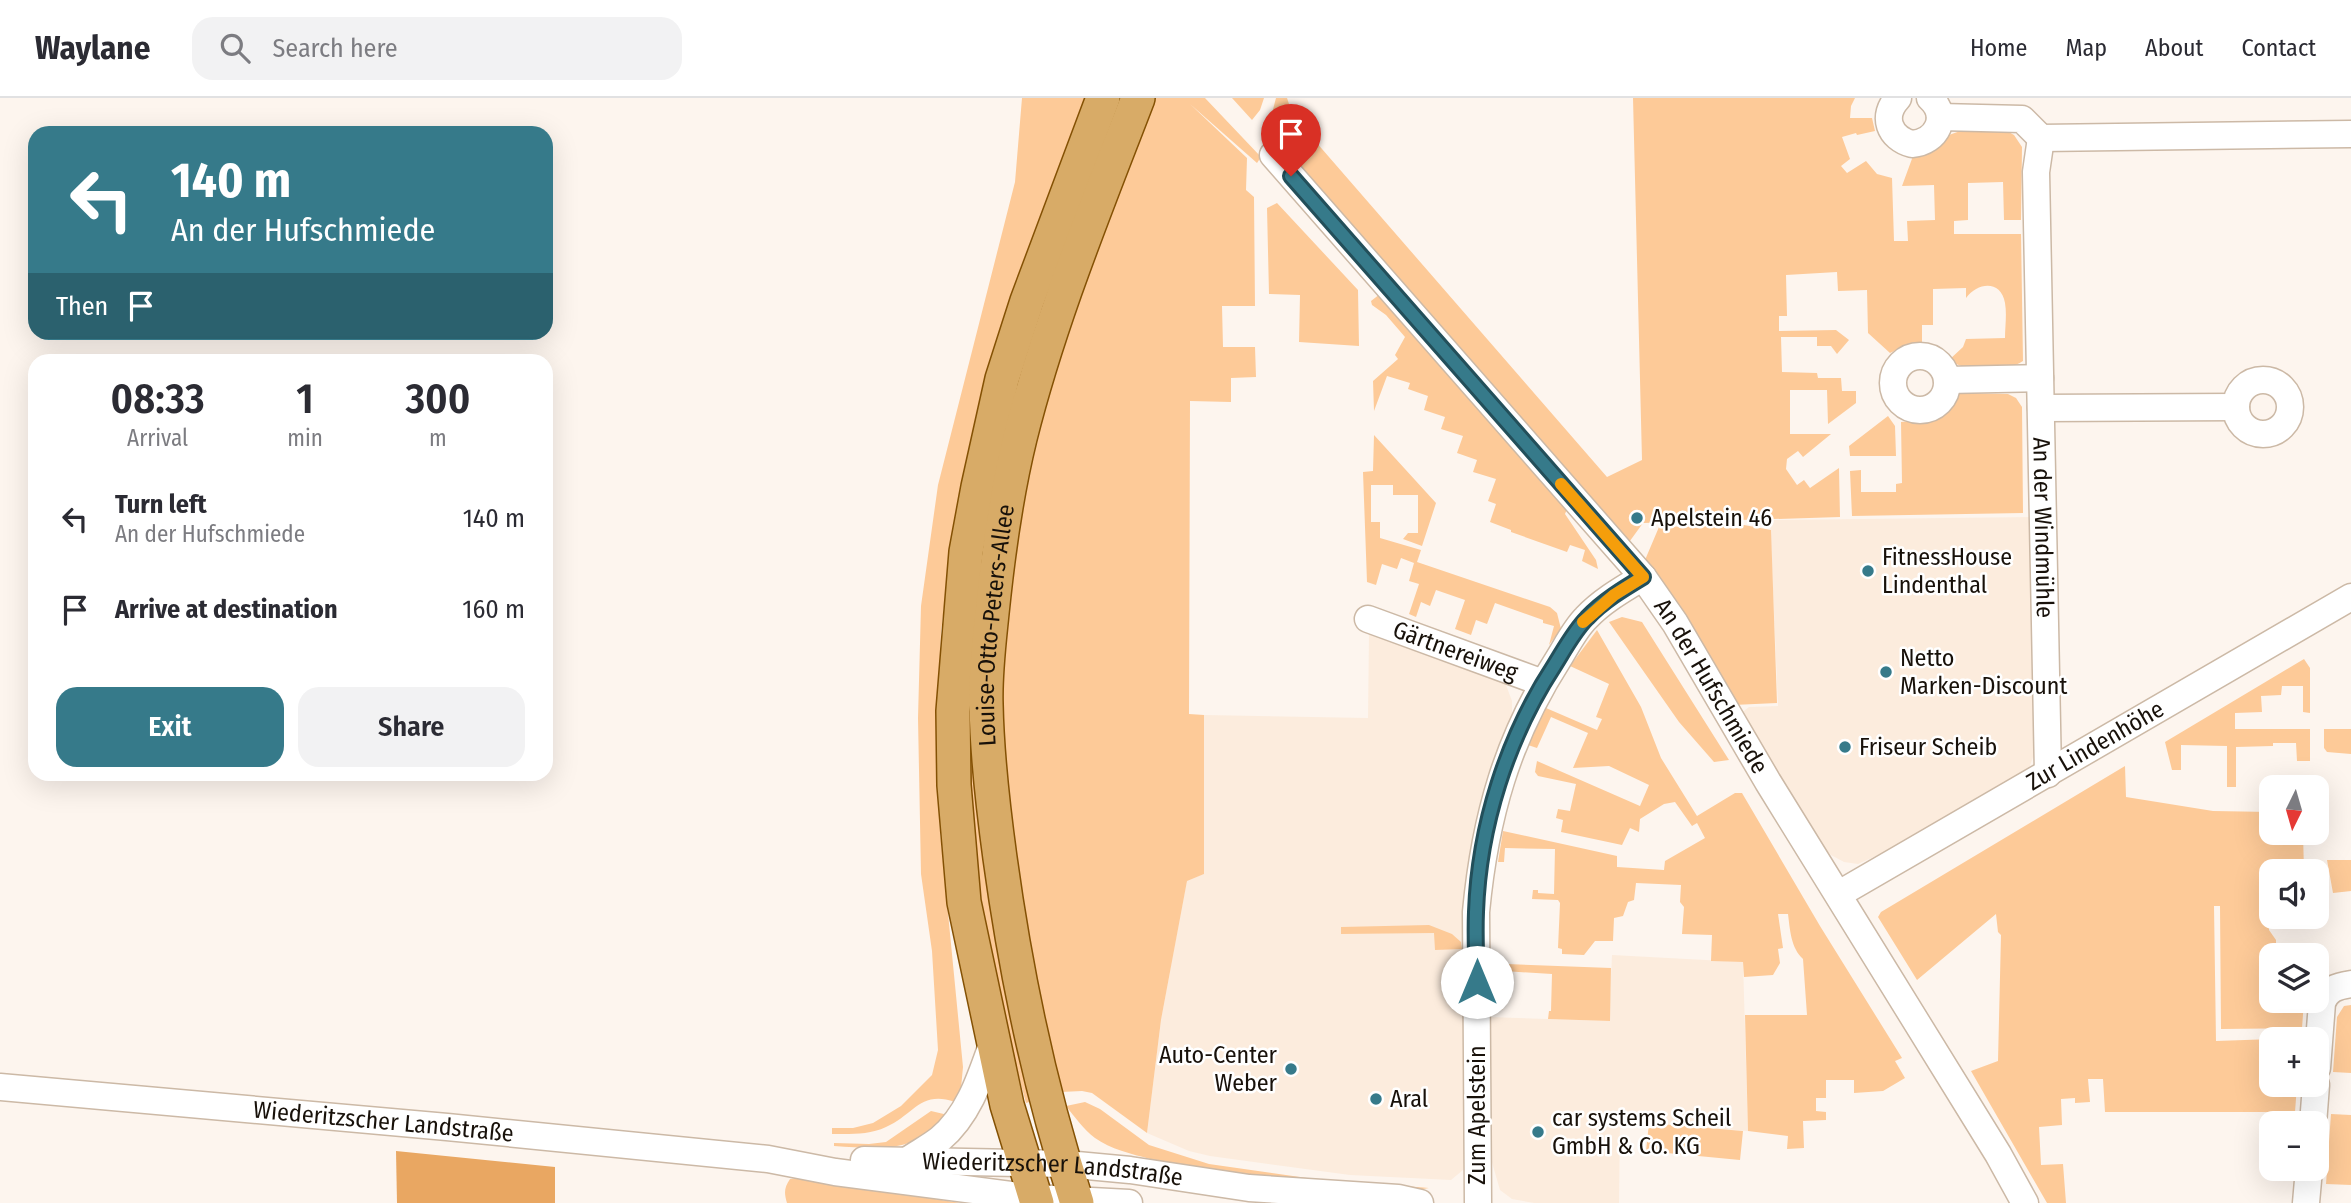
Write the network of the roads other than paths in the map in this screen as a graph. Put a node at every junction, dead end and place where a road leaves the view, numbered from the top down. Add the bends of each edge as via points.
1 (1103, 98) edge
2 (1138, 98) edge
3 (1899, 98) edge
4 (1935, 108) edge
5 (2351, 134) edge
6 (2041, 138) junction
7 (1273, 155) dead end
8 (2040, 378) junction
9 (1947, 380) dead end
10 (2236, 407) dead end
11 (2041, 408) junction
12 (1643, 577) junction
13 (2351, 597) edge
14 (1368, 619) dead end
15 (1543, 683) junction
16 (2048, 774) junction
17 (1839, 894) junction
18 (2351, 984) edge
19 (2321, 1027) edge
20 (993, 1042) junction
21 (0, 1087) edge
22 (768, 1159) junction
23 (908, 1160) junction
24 (1026, 1164) junction
25 (1066, 1164) junction
26 (2308, 1181) edge
27 (1036, 1200) edge
28 (1077, 1202) edge
29 (1129, 1203) edge
30 (1420, 1203) edge
31 (1478, 1203) edge
32 (2025, 1203) edge
33 (2306, 1203) edge

1 - 20 main road, Louise-Otto-Peters-Allee via 1002,379 966,552 953,711 954,785 964,902
2 - 25 main road, Louise-Otto-Peters-Allee via 1034,387 1008,496 988,655 990,779 1009,928 1028,1027
3 - 4 street via 1888,121 1903,142 1921,144 1935,134
4 - 6 street via 2022,119
5 - 6 street
6 - 8 street, An der Windmühle via 2036,172
7 - 12 street, An der Hufschmiede
8 - 9 street
8 - 11 street, An der Windmühle
10 - 11 street, An der Windmühle
11 - 16 street, An der Windmühle
12 - 15 street, Zum Apelstein via 1586,618
12 - 17 street, An der Hufschmiede
13 - 16 street, Zur Lindenhöhe
14 - 15 street, Gärtnereiweg
15 - 31 street, Zum Apelstein via 1497,786 1480,872 1476,912
16 - 17 street, Zur Lindenhöhe
17 - 32 street, An der Hufschmiede
18 - 19 street via 2324,996
20 - 23 street via 962,1113 941,1138
20 - 24 main road, Louise-Otto-Peters-Allee
21 - 22 street, Wiederitzscher Landstraße
22 - 23 street, Wiederitzscher Landstraße
22 - 27 street, Wiederitzscher Landstraße
23 - 24 street, Wiederitzscher Landstraße
24 - 25 street, Wiederitzscher Landstraße
24 - 27 main road, Louise-Otto-Peters-Allee
25 - 28 main road, Louise-Otto-Peters-Allee
25 - 30 street, Wiederitzscher Landstraße
26 - 33 street
27 - 28 street, Wiederitzscher Landstraße
28 - 29 street, Wiederitzscher Landstraße

